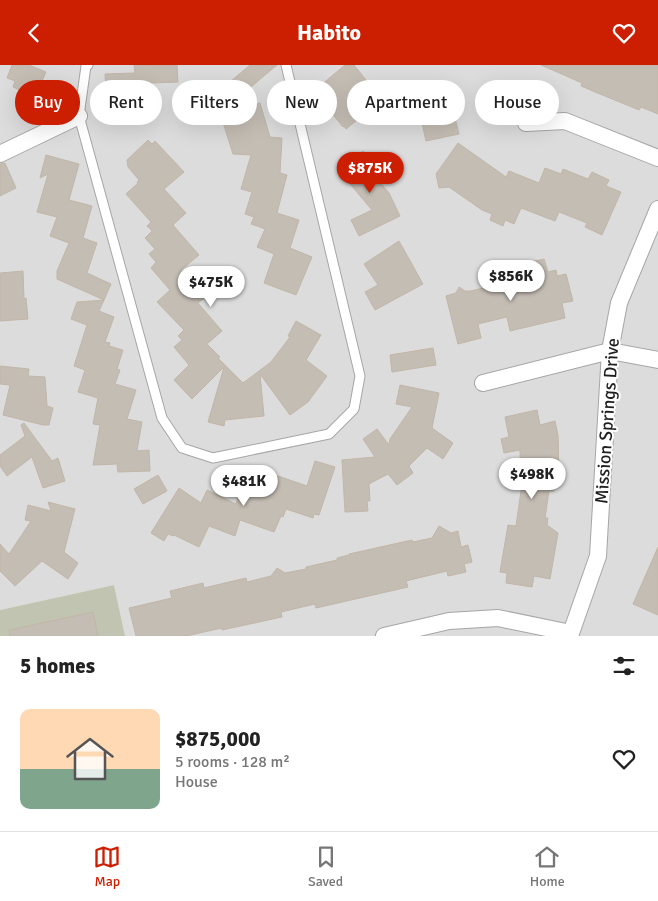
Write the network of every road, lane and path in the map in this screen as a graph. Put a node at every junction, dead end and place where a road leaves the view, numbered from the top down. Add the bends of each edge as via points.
1 (88, 65) edge
2 (286, 65) edge
3 (80, 108) edge
4 (80, 119) edge
5 (559, 121) edge
6 (59, 125) edge
7 (0, 154) edge
8 (658, 158) edge
9 (658, 209) edge
10 (610, 351) junction
11 (658, 360) edge
12 (483, 383) dead end
13 (571, 635) edge
14 (384, 636) edge

1 - 3 lane
2 - 4 lane via 360,376 354,409 329,434 213,458 182,448 162,418
5 - 8 street
6 - 7 street
9 - 10 street, Mission Springs Drive via 618,303
10 - 11 street
10 - 12 street
10 - 13 street, Mission Springs Drive via 598,557
13 - 14 street via 498,618 448,621

